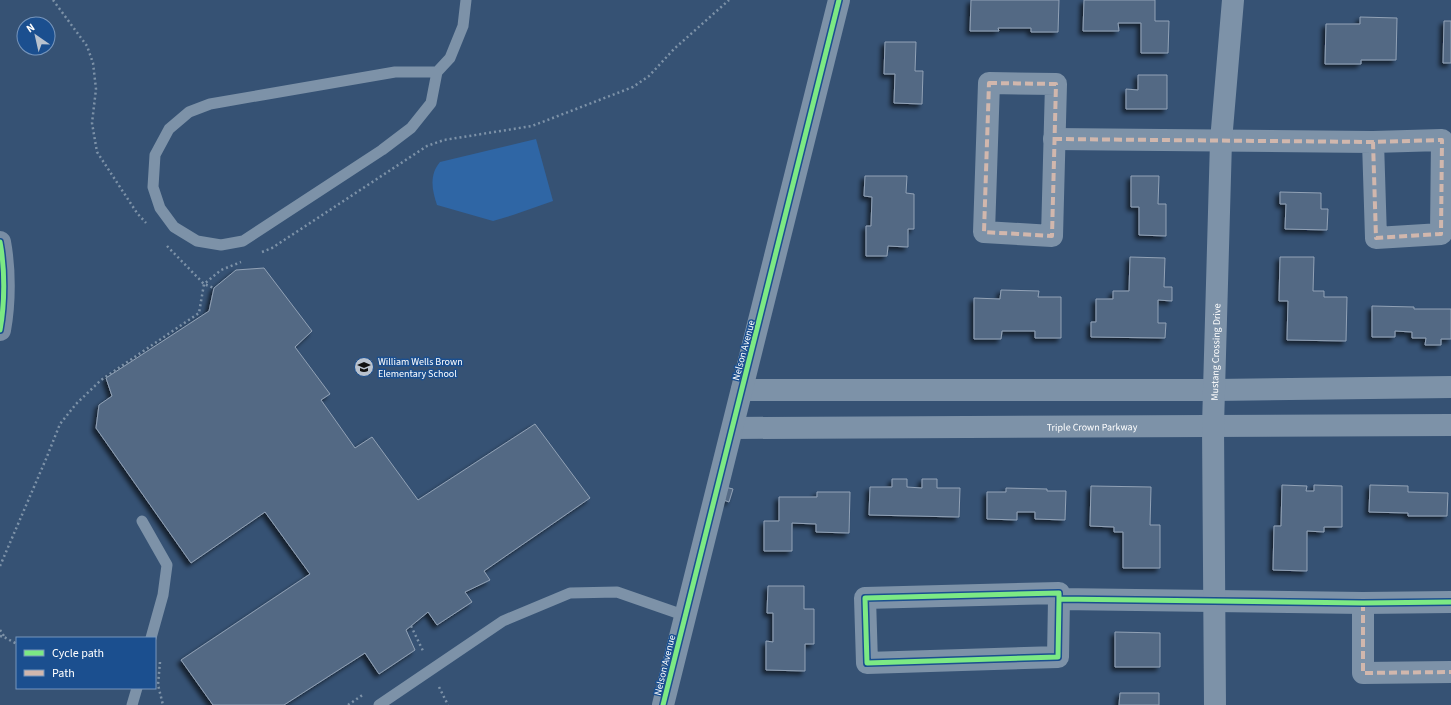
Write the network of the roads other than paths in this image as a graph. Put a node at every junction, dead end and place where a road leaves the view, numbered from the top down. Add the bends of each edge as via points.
1 (466, 0) edge
2 (839, 0) edge
3 (1233, 0) edge
4 (437, 72) junction
5 (1054, 139) junction
6 (1221, 141) junction
7 (1373, 142) junction
8 (0, 242) edge
9 (0, 330) edge
10 (1451, 387) edge
11 (742, 390) junction
12 (1215, 390) junction
13 (1451, 425) edge
14 (1213, 426) junction
15 (733, 428) junction
16 (142, 521) dead end
17 (1059, 599) junction
18 (1214, 601) junction
19 (1451, 602) edge
20 (1363, 603) junction
21 (686, 616) junction
22 (151, 637) edge
23 (1451, 672) edge
24 (137, 689) edge
25 (132, 705) edge
26 (379, 705) edge
27 (663, 705) edge
28 (1215, 705) edge

1 - 4 lane via 464,26 450,58
2 - 11 street, Nelson Avenue
3 - 6 street, Mustang Crossing Drive
4 - 4 lane via 395,72 210,104 189,112 169,130 155,155 154,188 160,208 174,227 197,240 221,245 243,241 382,150 411,128 431,103
5 - 5 street via 1056,84 988,83 984,232 1052,236
5 - 6 street
6 - 7 street
6 - 12 street, Mustang Crossing Drive
7 - 7 street via 1442,140 1440,234 1376,238
8 - 9 street via 3,270
10 - 12 street
11 - 12 street
11 - 15 street, Nelson Avenue
12 - 14 street, Mustang Crossing Drive
13 - 14 street, Triple Crown Parkway
14 - 15 street, Triple Crown Parkway
14 - 18 street, Mustang Crossing Drive
15 - 21 street, Nelson Avenue
16 - 22 lane via 167,565 163,595
17 - 17 street via 1058,657 867,663 865,598 1059,594
17 - 18 street
18 - 20 street
18 - 28 street, Mustang Crossing Drive
19 - 20 street
20 - 23 street via 1363,673
21 - 26 lane via 617,592 570,593 503,621
21 - 27 street, Nelson Avenue
24 - 25 lane

